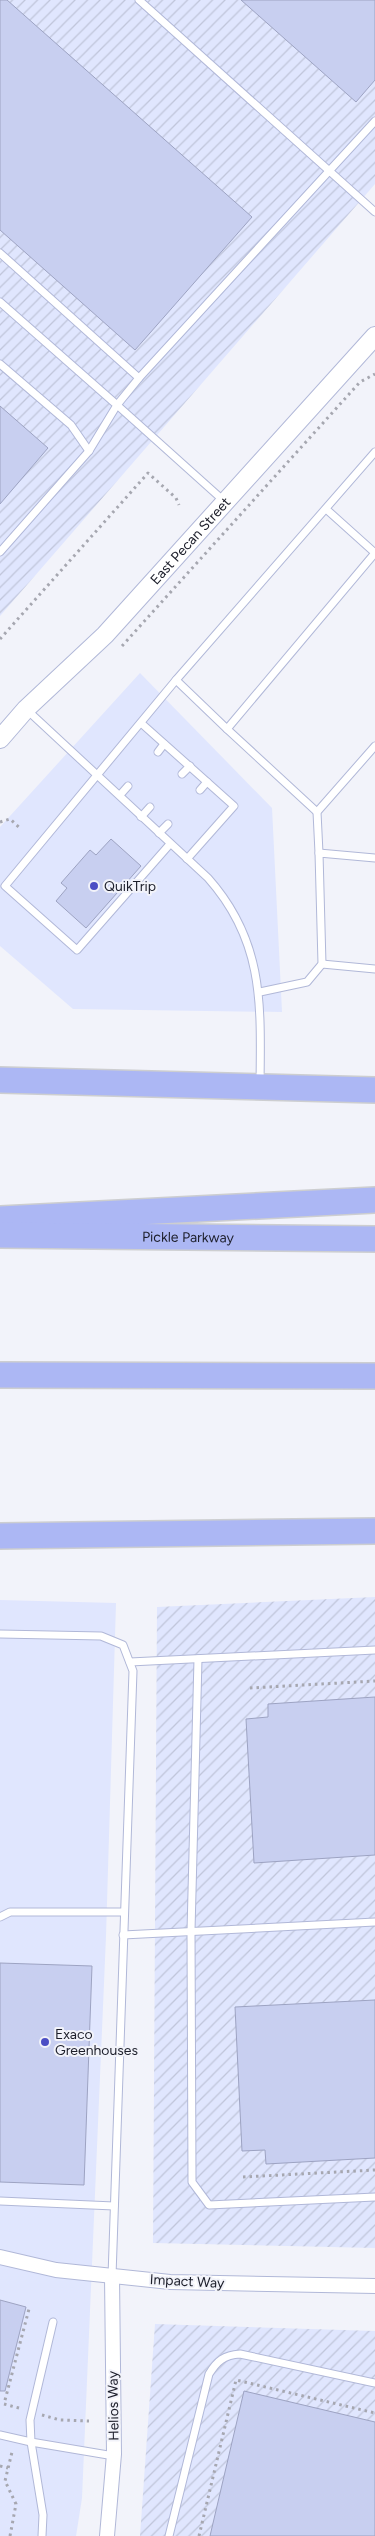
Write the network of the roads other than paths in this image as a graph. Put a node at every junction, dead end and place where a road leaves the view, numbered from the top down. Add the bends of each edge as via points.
1 (139, 0) edge
2 (375, 121) edge
3 (330, 171) junction
4 (375, 212) edge
5 (0, 253) edge
6 (0, 302) edge
7 (375, 336) edge
8 (0, 364) edge
9 (139, 378) junction
10 (117, 404) junction
11 (89, 451) junction
12 (375, 452) edge
13 (226, 503) junction
14 (326, 509) junction
15 (0, 552) edge
16 (375, 553) edge
17 (176, 680) junction
18 (26, 709) junction
19 (141, 722) junction
20 (227, 729) junction
21 (0, 739) edge
22 (164, 744) junction
23 (375, 746) edge
24 (158, 752) dead end
25 (190, 766) junction
26 (96, 774) junction
27 (182, 774) dead end
28 (208, 782) junction
29 (128, 786) dead end
30 (200, 790) dead end
31 (120, 795) junction
32 (150, 808) dead end
33 (317, 812) junction
34 (141, 816) junction
35 (168, 824) dead end
36 (159, 833) junction
37 (170, 844) junction
38 (319, 853) junction
39 (375, 858) edge
40 (187, 859) junction
41 (322, 964) junction
42 (375, 969) edge
43 (260, 992) junction
44 (0, 1080) edge
45 (260, 1086) junction
46 (375, 1090) edge
47 (375, 1200) edge
48 (0, 1219) edge
49 (0, 1235) edge
50 (375, 1239) edge
51 (0, 1375) edge
52 (372, 1376) edge
53 (375, 1531) edge
54 (0, 1536) edge
55 (0, 1634) edge
56 (375, 1650) edge
57 (198, 1659) junction
58 (130, 1662) junction
59 (124, 1912) junction
60 (0, 1917) edge
61 (375, 1922) edge
62 (191, 1931) junction
63 (123, 1935) junction
64 (375, 2196) edge
65 (0, 2201) edge
66 (114, 2206) junction
67 (0, 2257) edge
68 (112, 2276) junction
69 (375, 2286) edge
70 (53, 2322) dead end
71 (375, 2383) edge
72 (0, 2435) edge
73 (31, 2442) junction
74 (114, 2456) junction
75 (42, 2536) edge
76 (107, 2536) edge
77 (169, 2536) edge

1 - 3 lane
2 - 3 lane
3 - 4 lane
3 - 9 lane
5 - 9 lane
6 - 10 lane
7 - 13 street, East Pecan Street
8 - 11 lane via 71,425
9 - 10 lane
10 - 11 lane
10 - 13 lane
11 - 15 lane
12 - 14 lane
13 - 18 street, East Pecan Street via 105,634
14 - 16 lane
14 - 17 lane
16 - 20 lane
17 - 19 lane
17 - 20 lane
18 - 21 street, East Pecan Street
18 - 26 lane
19 - 22 lane
19 - 26 lane
20 - 33 lane
22 - 24 lane
22 - 25 lane
23 - 33 lane
25 - 27 lane
25 - 28 lane
26 - 31 lane
26 - 37 lane via 5,886 77,950
28 - 30 lane
28 - 40 lane via 234,806
29 - 31 lane
31 - 34 lane
32 - 34 lane
33 - 38 lane
34 - 36 lane
35 - 36 lane
36 - 37 lane
37 - 40 lane
38 - 39 lane
38 - 41 lane
40 - 43 lane via 224,896 239,920
41 - 42 lane
41 - 43 lane via 307,982
43 - 45 lane
44 - 45 highway
45 - 46 highway
47 - 48 highway
49 - 50 highway, Pickle Parkway
51 - 52 highway
53 - 54 highway
55 - 58 lane via 101,1636 123,1646
56 - 57 lane
57 - 58 lane
57 - 62 lane
58 - 59 lane via 133,1671
59 - 60 lane via 10,1912
59 - 63 lane
61 - 62 lane
62 - 63 lane
62 - 64 lane via 192,2182 209,2205
63 - 66 lane
65 - 66 lane
66 - 68 lane
67 - 68 street, Impact Way via 56,2270
68 - 69 street, Impact Way via 170,2282
68 - 74 street, Helios Way
70 - 73 lane via 30,2420
71 - 77 lane via 240,2354 220,2360 209,2374
72 - 73 lane
73 - 74 lane
73 - 75 lane via 43,2515
74 - 76 street, Helios Way

